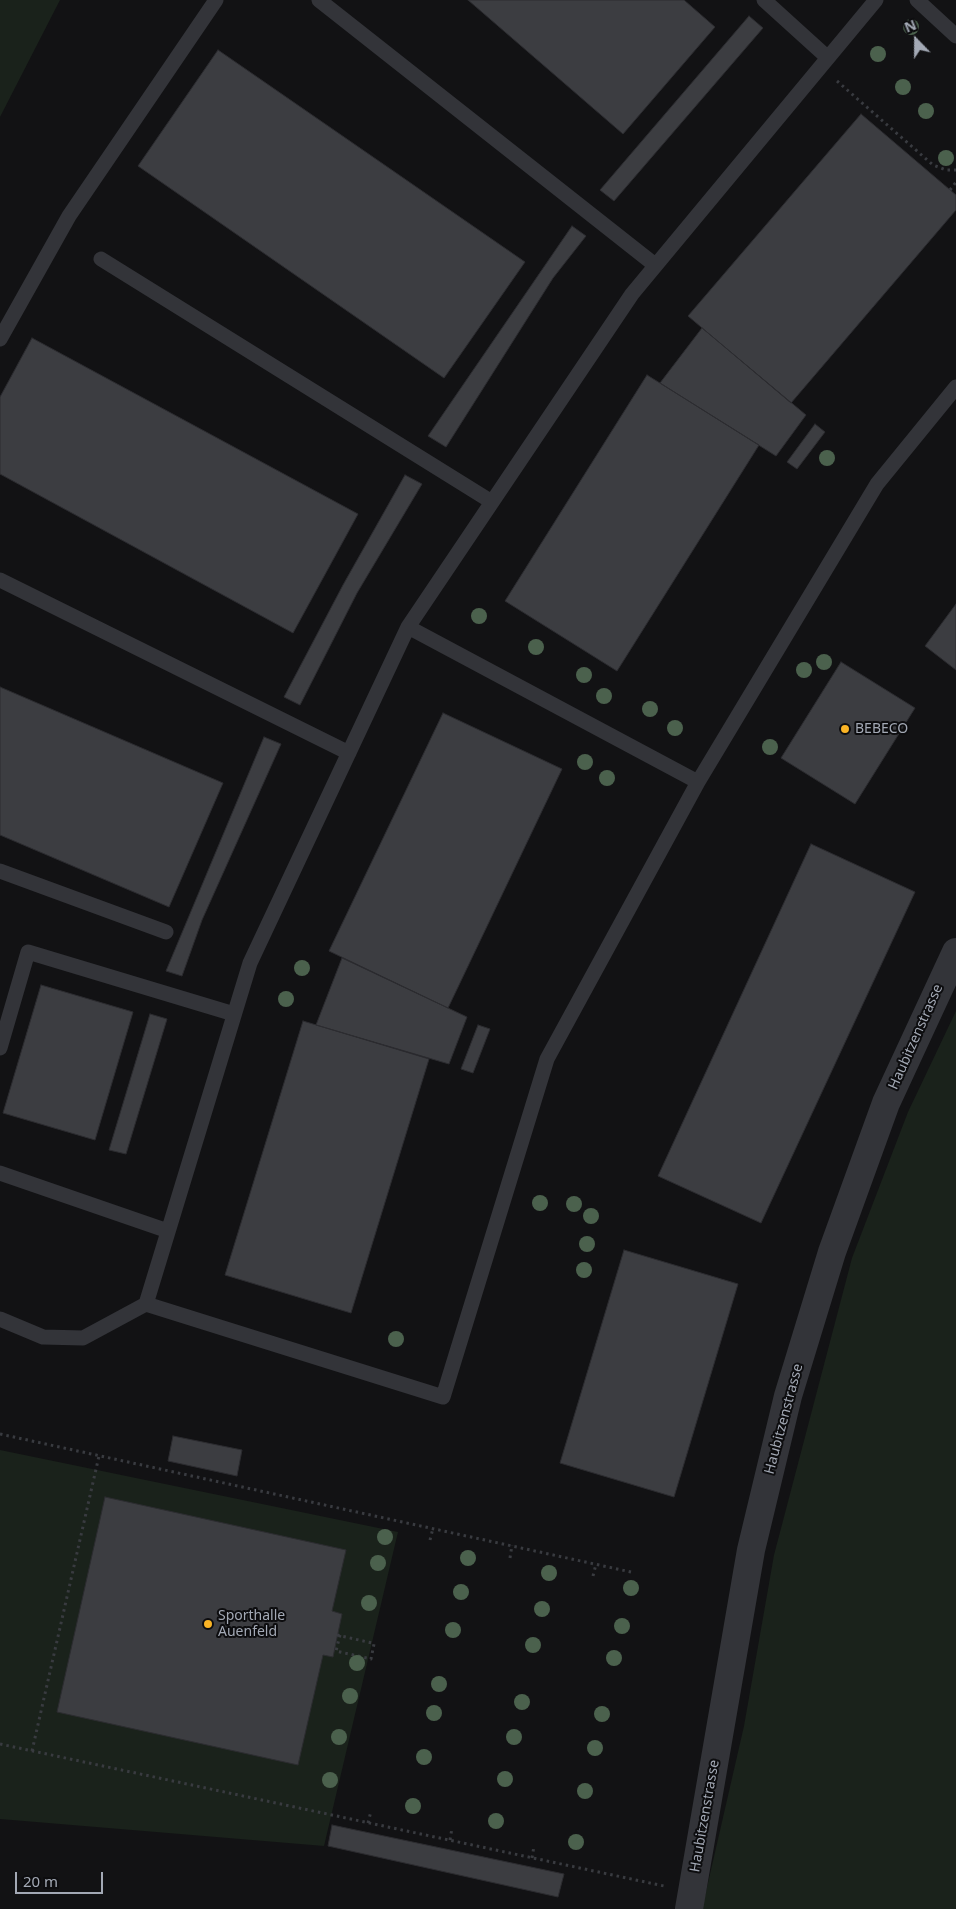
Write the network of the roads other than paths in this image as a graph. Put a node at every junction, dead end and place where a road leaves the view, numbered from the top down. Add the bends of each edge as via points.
1 (216, 0) edge
2 (319, 0) edge
3 (764, 0) edge
4 (876, 0) edge
5 (917, 0) edge
6 (956, 36) edge
7 (824, 62) junction
8 (101, 259) dead end
9 (655, 265) junction
10 (0, 339) edge
11 (956, 387) edge
12 (492, 502) junction
13 (0, 580) edge
14 (408, 627) junction
15 (349, 752) junction
16 (698, 782) junction
17 (0, 871) edge
18 (166, 932) dead end
19 (956, 952) edge
20 (234, 1014) junction
21 (0, 1048) edge
22 (0, 1173) edge
23 (168, 1231) junction
24 (146, 1304) junction
25 (0, 1319) edge
26 (690, 1900) edge

1 - 10 lane via 69,216
2 - 9 lane
3 - 7 lane
4 - 7 lane
5 - 6 lane
7 - 9 lane
8 - 12 lane
9 - 12 lane via 632,294
11 - 16 lane via 877,484
12 - 14 lane
13 - 15 lane
14 - 15 lane
14 - 16 lane
15 - 20 lane via 250,962
16 - 24 lane via 548,1059 443,1397
17 - 18 lane
19 - 26 street, Haubitzenstrasse via 886,1103 832,1252 788,1396 752,1550
20 - 21 lane via 28,952
20 - 23 lane
22 - 23 lane
23 - 24 lane
24 - 25 lane via 83,1338 43,1337

